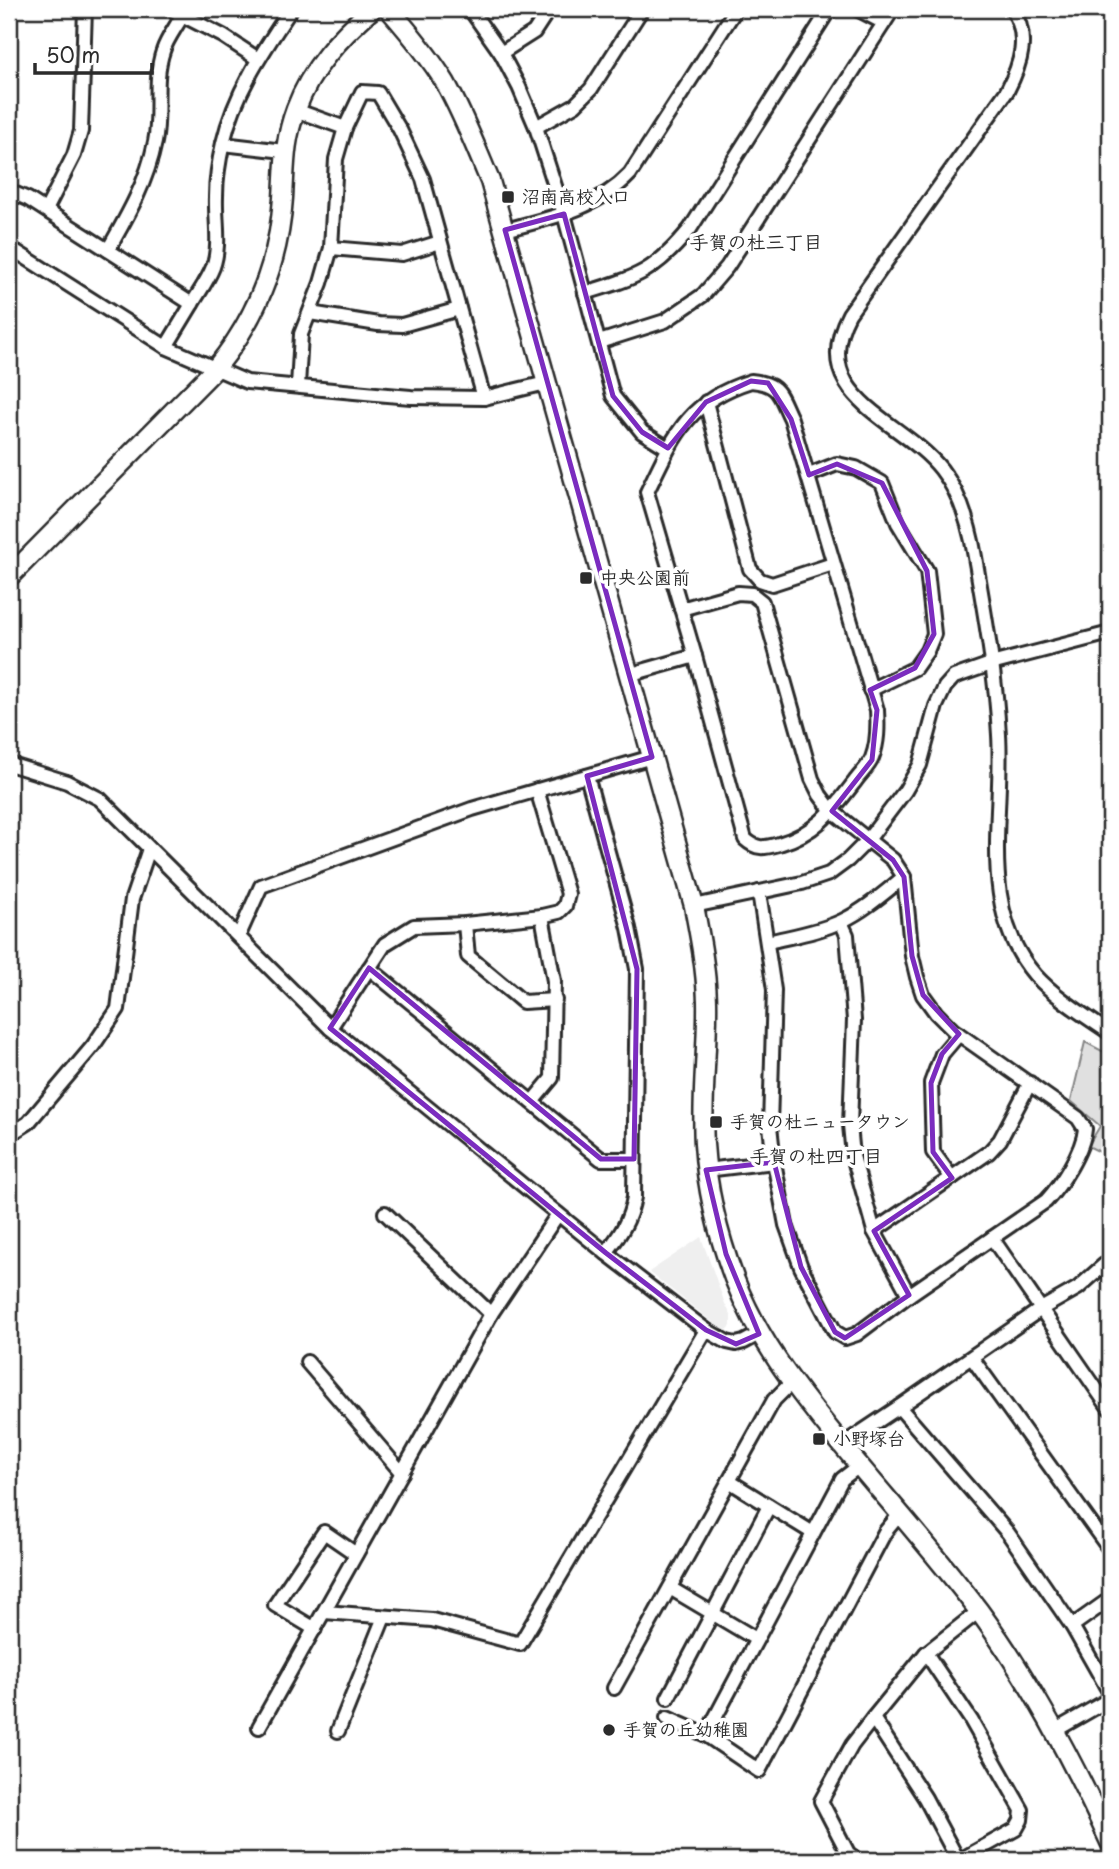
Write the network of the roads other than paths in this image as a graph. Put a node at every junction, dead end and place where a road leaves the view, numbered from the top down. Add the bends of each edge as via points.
1 (85, 9) edge
2 (170, 9) edge
3 (291, 9) edge
4 (372, 9) edge
5 (389, 9) edge
6 (470, 9) edge
7 (549, 9) edge
8 (642, 9) edge
9 (736, 9) edge
10 (832, 9) edge
11 (857, 9) edge
12 (893, 9) edge
13 (1012, 9) edge
14 (183, 14) junction
15 (884, 23) junction
16 (501, 53) junction
17 (258, 59) junction
18 (295, 110) junction
19 (536, 127) junction
20 (345, 128) junction
21 (223, 144) junction
22 (284, 151) junction
23 (9, 191) edge
24 (46, 210) junction
25 (564, 214) junction
26 (505, 230) junction
27 (440, 242) junction
28 (9, 247) edge
29 (331, 248) junction
30 (108, 250) junction
31 (585, 293) junction
32 (192, 304) junction
33 (459, 309) junction
34 (310, 313) junction
35 (599, 342) junction
36 (166, 347) junction
37 (216, 368) junction
38 (546, 383) junction
39 (298, 386) junction
40 (484, 398) junction
41 (706, 402) junction
42 (668, 448) junction
43 (809, 475) junction
44 (833, 564) junction
45 (9, 577) edge
46 (681, 609) junction
47 (1110, 632) edge
48 (695, 656) junction
49 (991, 664) junction
50 (628, 675) junction
51 (870, 690) junction
52 (652, 757) junction
53 (9, 764) edge
54 (587, 776) junction
55 (537, 790) junction
56 (832, 811) junction
57 (867, 841) junction
58 (149, 849) junction
59 (904, 877) junction
60 (759, 892) junction
61 (694, 906) junction
62 (542, 916) junction
63 (841, 922) junction
64 (465, 924) junction
65 (239, 936) junction
66 (768, 942) junction
67 (369, 968) junction
68 (555, 1000) junction
69 (330, 1028) junction
70 (1110, 1033) edge
71 (959, 1034) junction
72 (1030, 1083) junction
73 (532, 1102) junction
74 (9, 1135) edge
75 (634, 1159) junction
76 (774, 1162) junction
77 (706, 1170) junction
78 (952, 1178) junction
79 (384, 1213) dead end
80 (558, 1214) junction
81 (874, 1231) junction
82 (992, 1238) junction
83 (606, 1253) junction
84 (1108, 1265) edge
85 (909, 1295) junction
86 (1041, 1309) junction
87 (491, 1314) junction
88 (706, 1330) junction
89 (760, 1334) junction
90 (972, 1358) junction
91 (307, 1362) dead end
92 (791, 1383) junction
93 (899, 1407) junction
94 (1110, 1409) edge
95 (842, 1445) junction
96 (859, 1466) junction
97 (402, 1473) junction
98 (729, 1481) junction
99 (769, 1506) junction
100 (900, 1514) junction
101 (813, 1533) junction
102 (1110, 1550) edge
103 (356, 1554) junction
104 (670, 1588) junction
105 (1110, 1599) edge
106 (979, 1611) junction
107 (324, 1612) junction
108 (712, 1613) junction
109 (384, 1617) junction
110 (1072, 1626) junction
111 (315, 1629) junction
112 (757, 1639) junction
113 (926, 1653) junction
114 (614, 1688) dead end
115 (1110, 1693) edge
116 (668, 1698) dead end
117 (1110, 1699) edge
118 (667, 1718) dead end
119 (873, 1718) junction
120 (259, 1727) dead end
121 (1056, 1730) junction
122 (338, 1731) dead end
123 (706, 1735) junction
124 (1110, 1842) edge
125 (857, 1860) edge
126 (959, 1860) edge

1 - 24 street via 81,131
2 - 14 street
3 - 17 street
4 - 18 street via 331,49 310,77
5 - 26 street via 444,81 490,181
6 - 16 street
7 - 16 street via 534,32
8 - 19 street via 591,89 575,105
9 - 25 street via 630,174 597,201
10 - 31 street via 670,253 651,269
11 - 15 street
12 - 15 street
13 - 49 street via 1022,31 1023,54 1017,72 849,314 842,328 838,361 853,394 930,457 951,484 974,554
14 - 17 street
14 - 30 street via 159,67 155,139 148,170
15 - 35 street via 727,267 703,295 664,321
16 - 19 street
17 - 21 street via 242,86
18 - 20 street
18 - 22 street
19 - 25 street
20 - 27 street via 362,92 378,93 422,179
20 - 29 street via 336,159
21 - 22 street
21 - 32 street via 216,194 216,253 213,268
22 - 37 street via 280,225 269,274 253,313
23 - 24 street
24 - 30 street
25 - 26 street
25 - 31 street
26 - 38 street
27 - 29 street via 401,254
27 - 33 street
28 - 36 street
29 - 34 street
30 - 32 street
31 - 35 street
32 - 36 street
33 - 34 street via 402,325
33 - 40 street
34 - 39 street via 302,334
35 - 42 street via 613,396 642,432
36 - 37 street
37 - 39 street via 247,382
37 - 45 street
38 - 40 street
38 - 50 street
39 - 40 street via 411,397
41 - 42 street
41 - 43 street via 751,381 774,387 792,419
41 - 44 street via 750,569 772,584
42 - 46 street via 647,492
43 - 44 street
43 - 51 street via 837,464 856,468 881,483 927,571 934,634 927,652 915,668
44 - 51 street
46 - 48 street
46 - 56 street via 738,593 752,594 762,602 812,779
47 - 49 street
48 - 50 street
48 - 56 street via 745,839 761,849 793,839
49 - 57 street via 954,677 945,687 920,765
49 - 70 street via 1000,736 999,886 1005,920 1037,977
50 - 52 street
51 - 56 street via 878,735 872,760
52 - 54 street
52 - 61 street
53 - 58 street via 67,782 100,799
54 - 55 street
54 - 75 street via 637,970
55 - 62 street via 568,894 559,912
55 - 65 street via 261,886
56 - 57 street
57 - 59 street via 893,860
57 - 60 street via 829,874
58 - 65 street
58 - 74 street via 132,899 118,1009 29,1123
59 - 63 street
59 - 71 street via 912,956 923,996
60 - 61 street
60 - 66 street
61 - 77 street via 707,1001
62 - 64 street
62 - 68 street
63 - 66 street
63 - 81 street via 847,935 853,1020 853,1156
64 - 67 street via 414,926 385,944
64 - 68 street via 468,956 523,1002
65 - 69 street
66 - 76 street via 774,990 770,1126
67 - 69 street
67 - 73 street
68 - 73 street via 552,1078
69 - 80 street
71 - 72 street
71 - 78 street via 942,1054 931,1083 933,1152
72 - 78 street via 1000,1140
72 - 82 street via 1078,1118 1085,1129 1084,1139 1046,1201
73 - 75 street via 601,1159
75 - 83 street via 631,1214
76 - 77 street
76 - 85 street via 797,1256 835,1332 845,1338 857,1334
77 - 89 street via 726,1254
78 - 81 street
79 - 87 street
80 - 83 street
80 - 87 street
81 - 85 street
82 - 85 street
82 - 86 street
83 - 88 street
84 - 86 street
86 - 90 street
86 - 94 street
87 - 97 street
88 - 89 street via 736,1344
88 - 109 street via 520,1644 432,1620
89 - 92 street
90 - 93 street
90 - 102 street
91 - 97 street
92 - 95 street
92 - 98 street via 774,1400
93 - 95 street
93 - 110 street via 1008,1533
95 - 96 street
96 - 100 street
96 - 101 street via 842,1479
97 - 103 street
98 - 99 street
98 - 104 street
99 - 101 street
99 - 108 street
100 - 106 street
100 - 123 street via 886,1532 759,1771
101 - 112 street
103 - 107 street
103 - 111 street via 324,1532 275,1605
104 - 108 street
104 - 114 street
105 - 110 street
106 - 113 street
106 - 121 street
107 - 109 street
107 - 111 street
108 - 112 street
108 - 116 street
109 - 122 street
110 - 115 street
111 - 120 street
112 - 123 street
113 - 119 street
113 - 126 street via 1022,1810 1016,1829
117 - 121 street
118 - 123 street
119 - 125 street via 821,1801 848,1853
119 - 126 street
121 - 124 street

